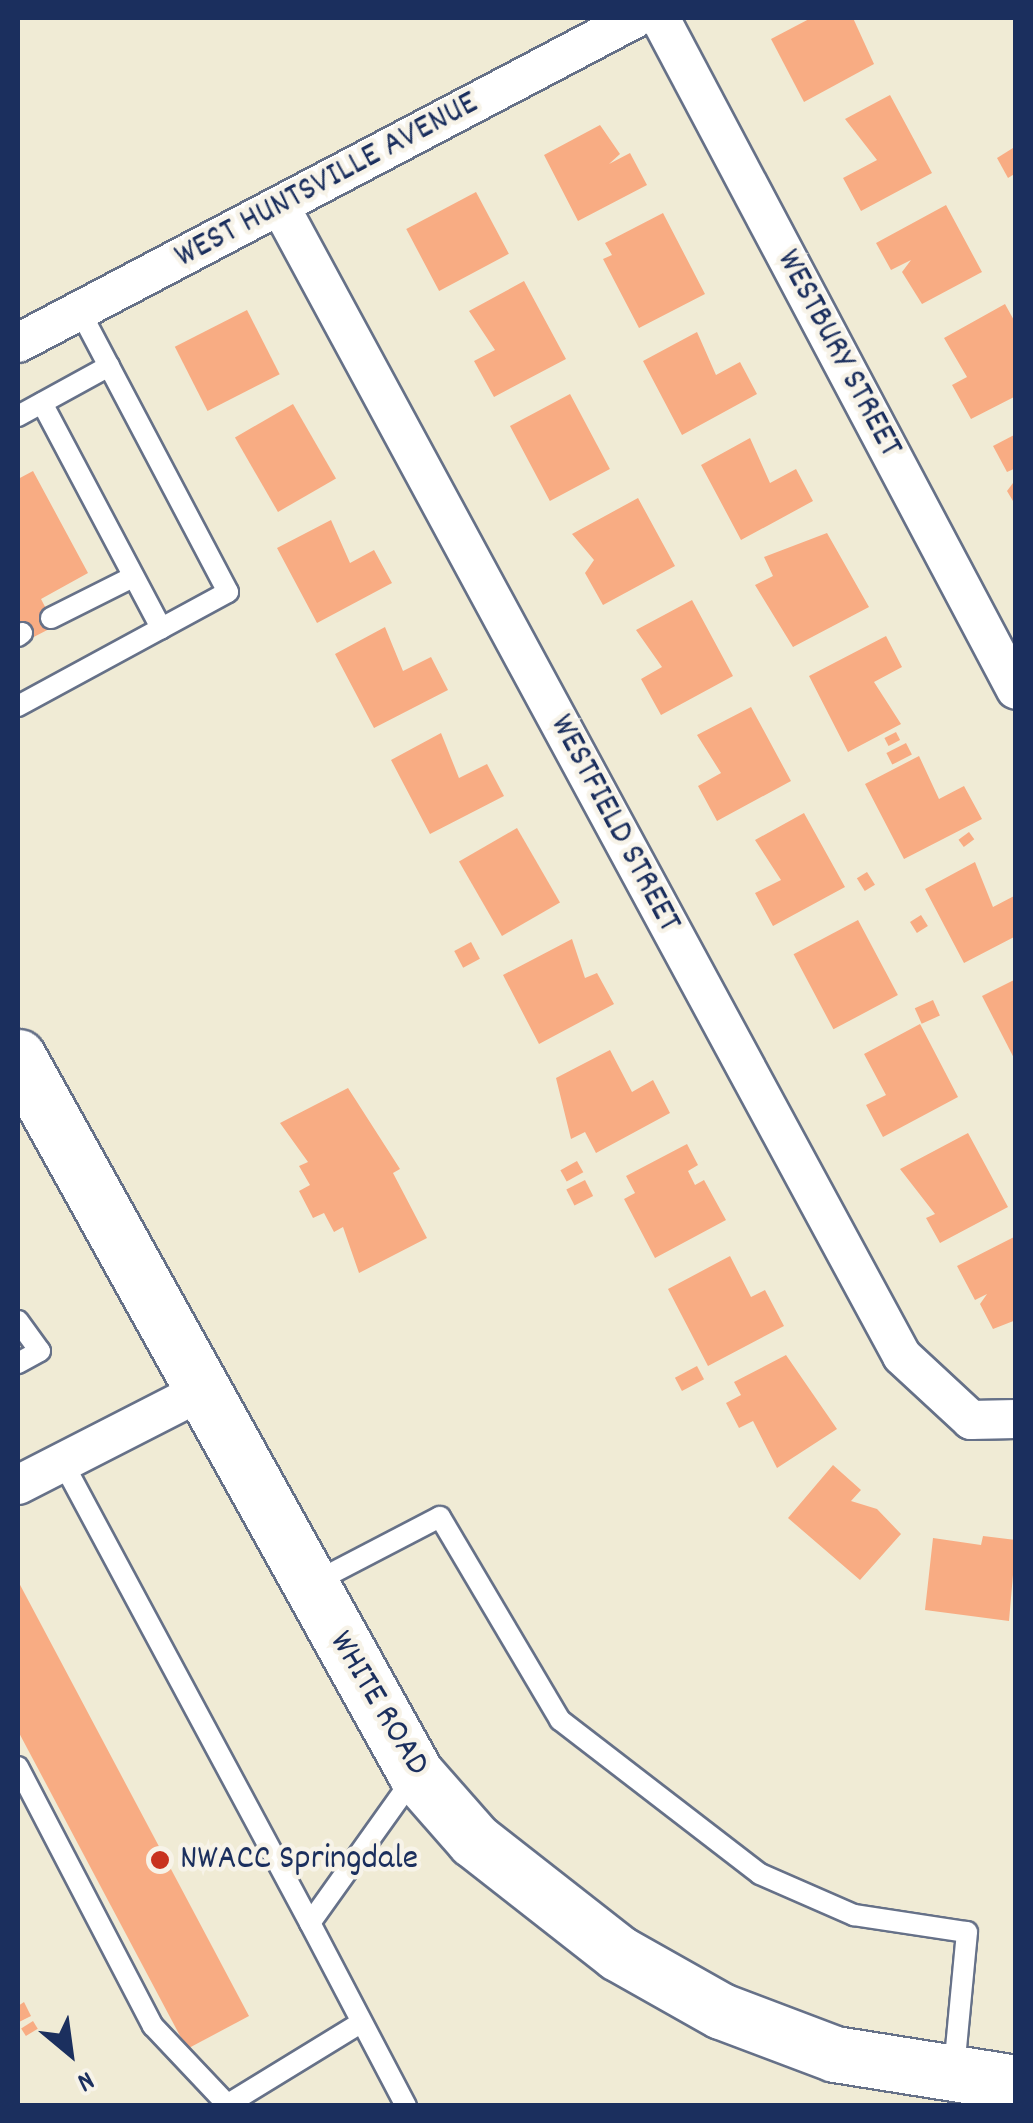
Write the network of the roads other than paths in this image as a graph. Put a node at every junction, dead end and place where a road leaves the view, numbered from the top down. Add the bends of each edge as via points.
1 (636, 18) edge
2 (660, 18) edge
3 (281, 208) junction
4 (80, 311) junction
5 (18, 343) edge
6 (109, 366) junction
7 (42, 403) junction
8 (18, 416) edge
9 (133, 577) junction
10 (51, 618) dead end
11 (161, 628) junction
12 (1016, 690) edge
13 (18, 706) edge
14 (18, 1057) edge
15 (18, 1320) edge
16 (18, 1363) edge
17 (198, 1392) junction
18 (1016, 1419) edge
19 (62, 1462) junction
20 (19, 1480) edge
21 (308, 1585) junction
22 (18, 1767) edge
23 (416, 1774) junction
24 (310, 1922) junction
25 (359, 2024) junction
26 (1016, 2083) edge
27 (953, 2090) edge
28 (224, 2103) edge
29 (406, 2106) edge

1 - 3 street, WEST HUNTSVILLE AVENUE
2 - 12 street, WESTBURY STREET
3 - 4 street, WEST HUNTSVILLE AVENUE
3 - 18 street, WESTFIELD STREET via 902,1356 971,1420
4 - 5 street, WEST HUNTSVILLE AVENUE
4 - 6 lane
6 - 7 lane
6 - 11 lane via 228,592
7 - 8 lane
7 - 9 lane
9 - 10 lane
9 - 11 lane
11 - 13 lane
14 - 17 main road, WHITE ROAD
15 - 16 lane via 40,1351
17 - 19 street
17 - 21 main road, WHITE ROAD
19 - 20 street
19 - 24 lane
21 - 23 main road, WHITE ROAD
21 - 27 lane via 440,1517 560,1720 760,1874 854,1915 967,1932
22 - 28 lane via 153,2026
23 - 24 lane
23 - 27 main road, WHITE ROAD via 524,1881 618,1953 704,2001 835,2054
24 - 25 lane
25 - 28 lane
25 - 29 lane
26 - 27 main road, WHITE ROAD

